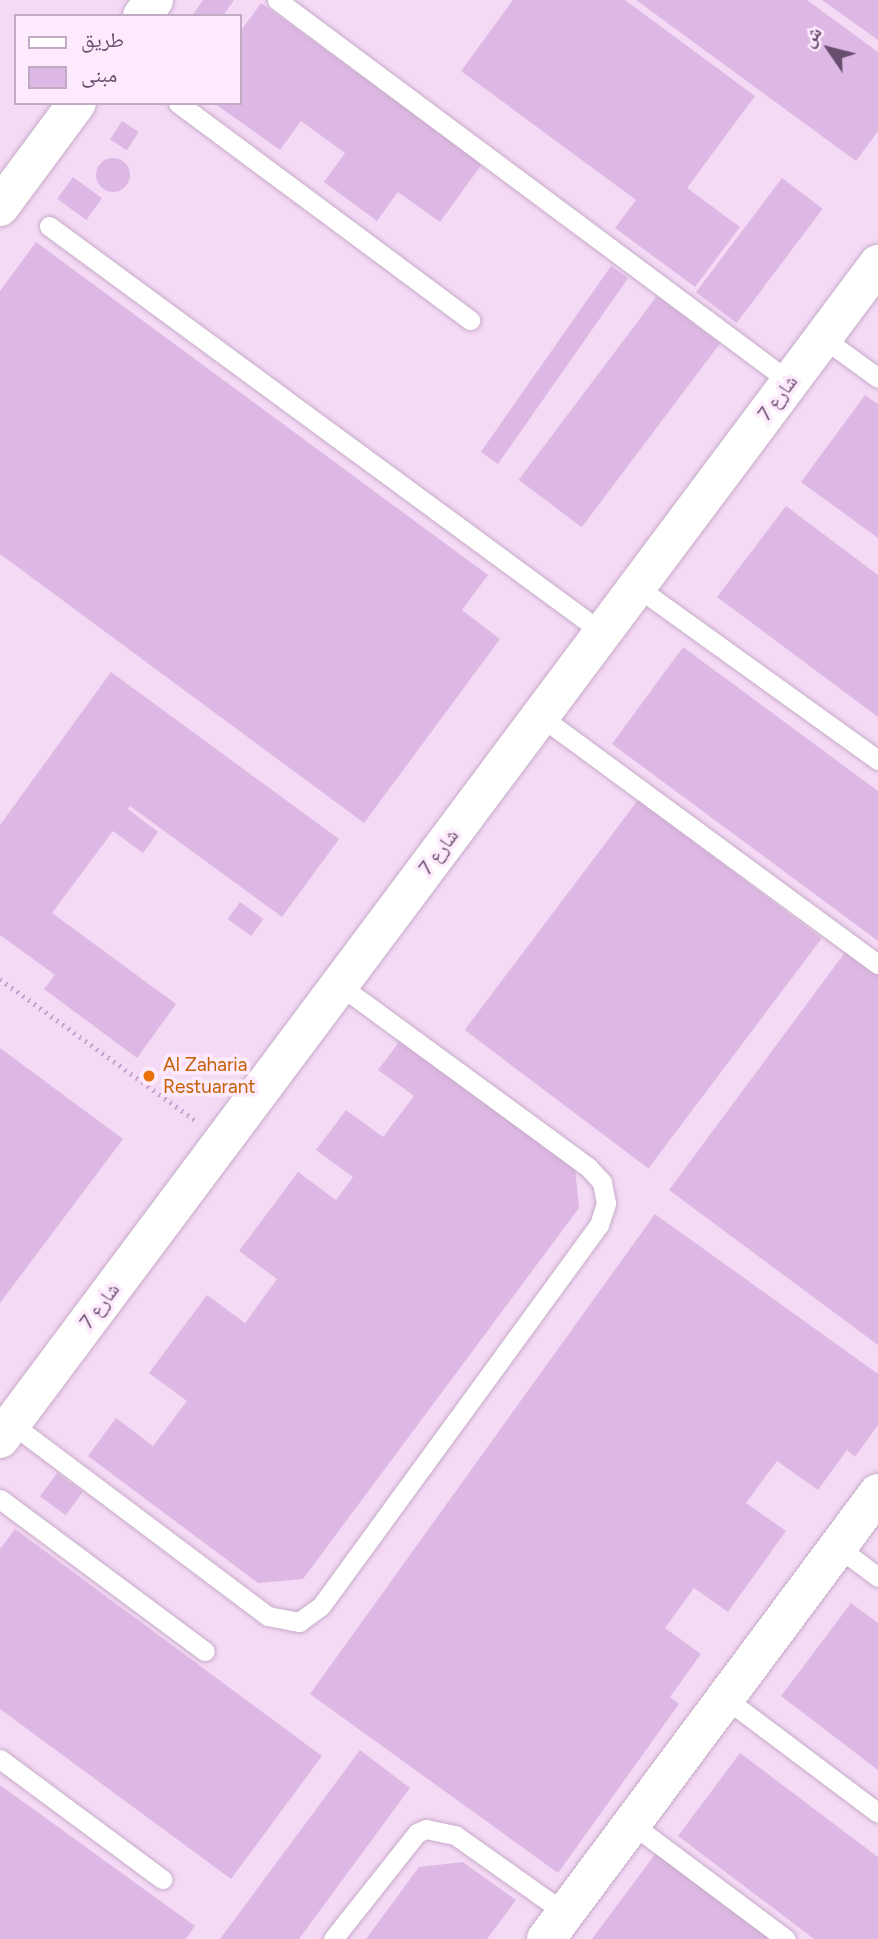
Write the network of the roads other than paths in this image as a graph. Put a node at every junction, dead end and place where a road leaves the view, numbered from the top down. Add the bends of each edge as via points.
1 (277, 0) edge
2 (76, 105) edge
3 (181, 105) edge
4 (0, 207) edge
5 (49, 226) dead end
6 (878, 264) edge
7 (470, 320) dead end
8 (823, 338) junction
9 (878, 378) edge
10 (790, 382) junction
11 (637, 586) junction
12 (603, 633) junction
13 (540, 716) junction
14 (878, 760) edge
15 (878, 964) edge
16 (339, 985) junction
17 (6, 1432) edge
18 (878, 1493) edge
19 (0, 1499) edge
20 (838, 1547) junction
21 (878, 1577) edge
22 (205, 1651) dead end
23 (725, 1698) junction
24 (0, 1759) edge
25 (878, 1813) edge
26 (632, 1824) junction
27 (162, 1879) dead end
28 (556, 1926) edge
29 (333, 1939) edge
30 (786, 1939) edge

1 - 10 lane
2 - 4 street
3 - 7 lane
5 - 12 lane
6 - 8 street, شارع 7
8 - 9 lane
8 - 10 street, شارع 7
10 - 11 street, شارع 7
11 - 12 street, شارع 7
11 - 14 lane
12 - 13 street, شارع 7
13 - 15 lane
13 - 16 street, شارع 7
16 - 17 street, شارع 7
16 - 17 lane via 588,1167 601,1182 606,1203 599,1224 321,1606 299,1622 268,1616
18 - 20 street
19 - 22 lane
20 - 21 lane
20 - 23 street
23 - 25 lane
23 - 26 street
24 - 27 lane
26 - 28 street
26 - 30 lane
28 - 29 lane via 455,1835 426,1829 417,1833

